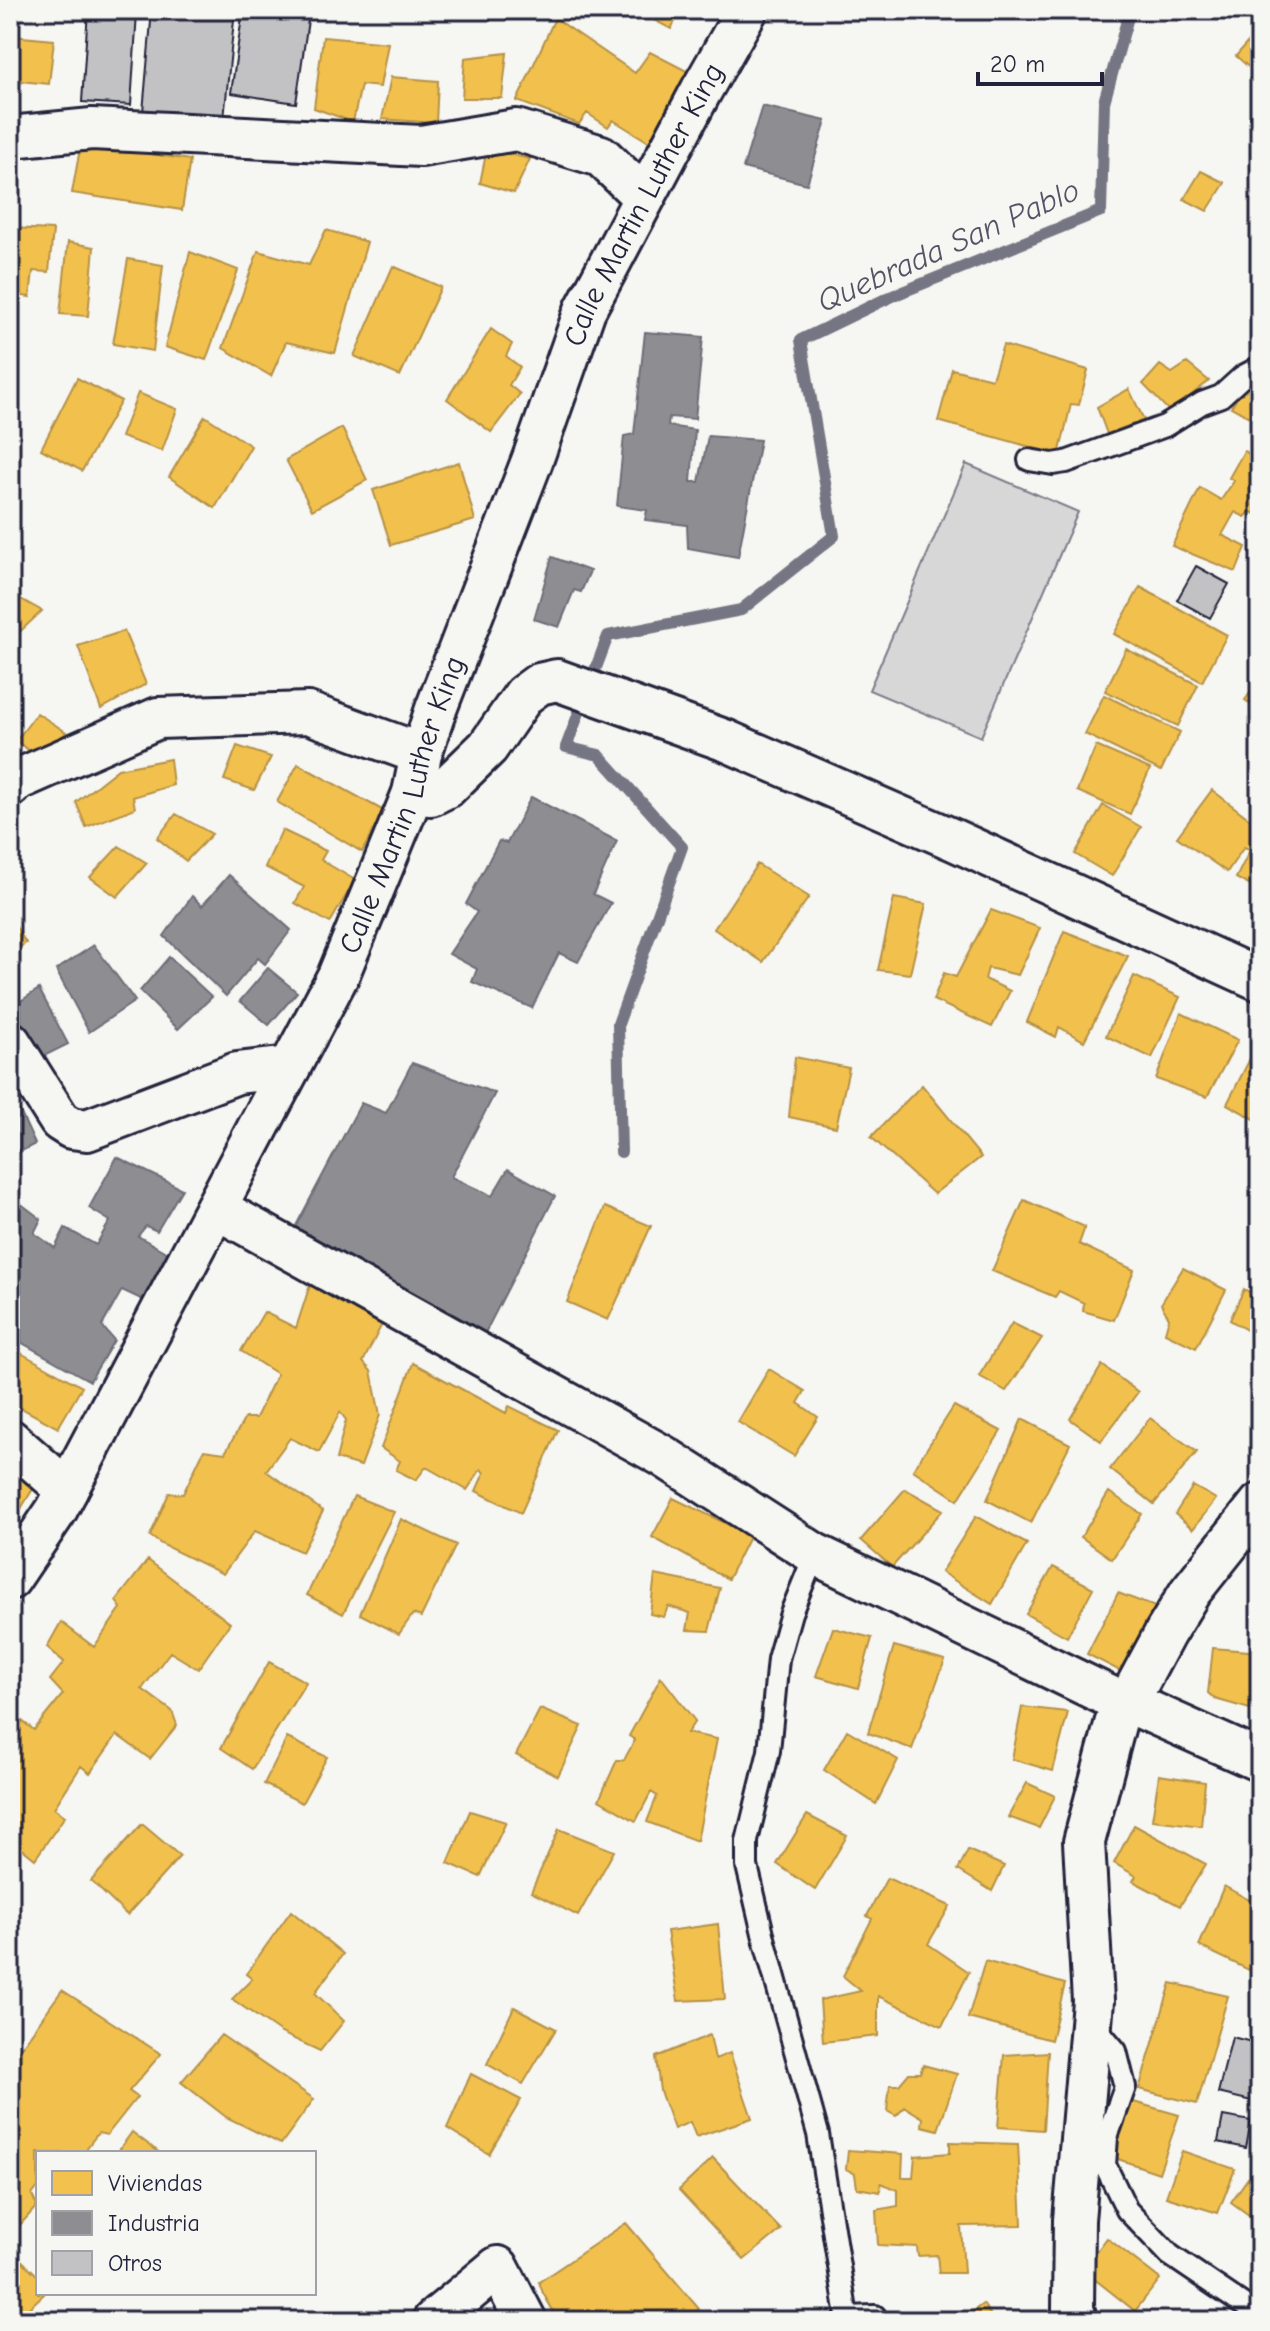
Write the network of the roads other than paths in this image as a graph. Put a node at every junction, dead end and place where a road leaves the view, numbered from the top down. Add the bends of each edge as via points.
1 (747, 10) edge
2 (10, 137) edge
3 (644, 197) junction
4 (1260, 367) edge
5 (1029, 460) dead end
6 (421, 754) junction
7 (10, 787) edge
8 (413, 793) junction
9 (1260, 980) edge
10 (10, 1042) edge
11 (290, 1067) junction
12 (216, 1208) junction
13 (10, 1440) edge
14 (67, 1490) junction
15 (1260, 1504) edge
16 (815, 1554) junction
17 (10, 1579) edge
18 (1124, 1702) junction
19 (1260, 1761) edge
20 (1091, 2021) junction
21 (875, 2316) dead end
22 (1260, 2316) edge
23 (433, 2321) edge
24 (526, 2321) edge
25 (1077, 2321) edge

1 - 3 street, Calle Martin Luther King
2 - 3 street via 92,129 421,146 516,130 601,156
3 - 6 street, Calle Martin Luther King via 585,310
4 - 5 lane via 1221,396 1141,436 1066,462
6 - 7 street via 308,713 158,718
6 - 8 street, Calle Martin Luther King
8 - 9 street via 431,795 447,787 488,747 524,695 557,680 741,747
8 - 11 street, Calle Martin Luther King via 338,976
10 - 11 street via 60,1121 87,1130 237,1073
11 - 12 street, Calle Martin Luther King
12 - 14 street, Calle Martin Luther King
12 - 16 street via 663,1456
13 - 14 street
14 - 17 street, Calle Martin Luther King
15 - 18 street via 1190,1592
16 - 18 street
16 - 21 lane via 778,1659 769,1751 747,1841 747,1866 818,2134 847,2317
18 - 19 street
18 - 20 street via 1084,1842
20 - 22 lane via 1116,2051 1125,2087 1107,2137 1105,2165 1127,2210 1170,2255
20 - 25 street via 1074,2220
23 - 24 street via 498,2267

